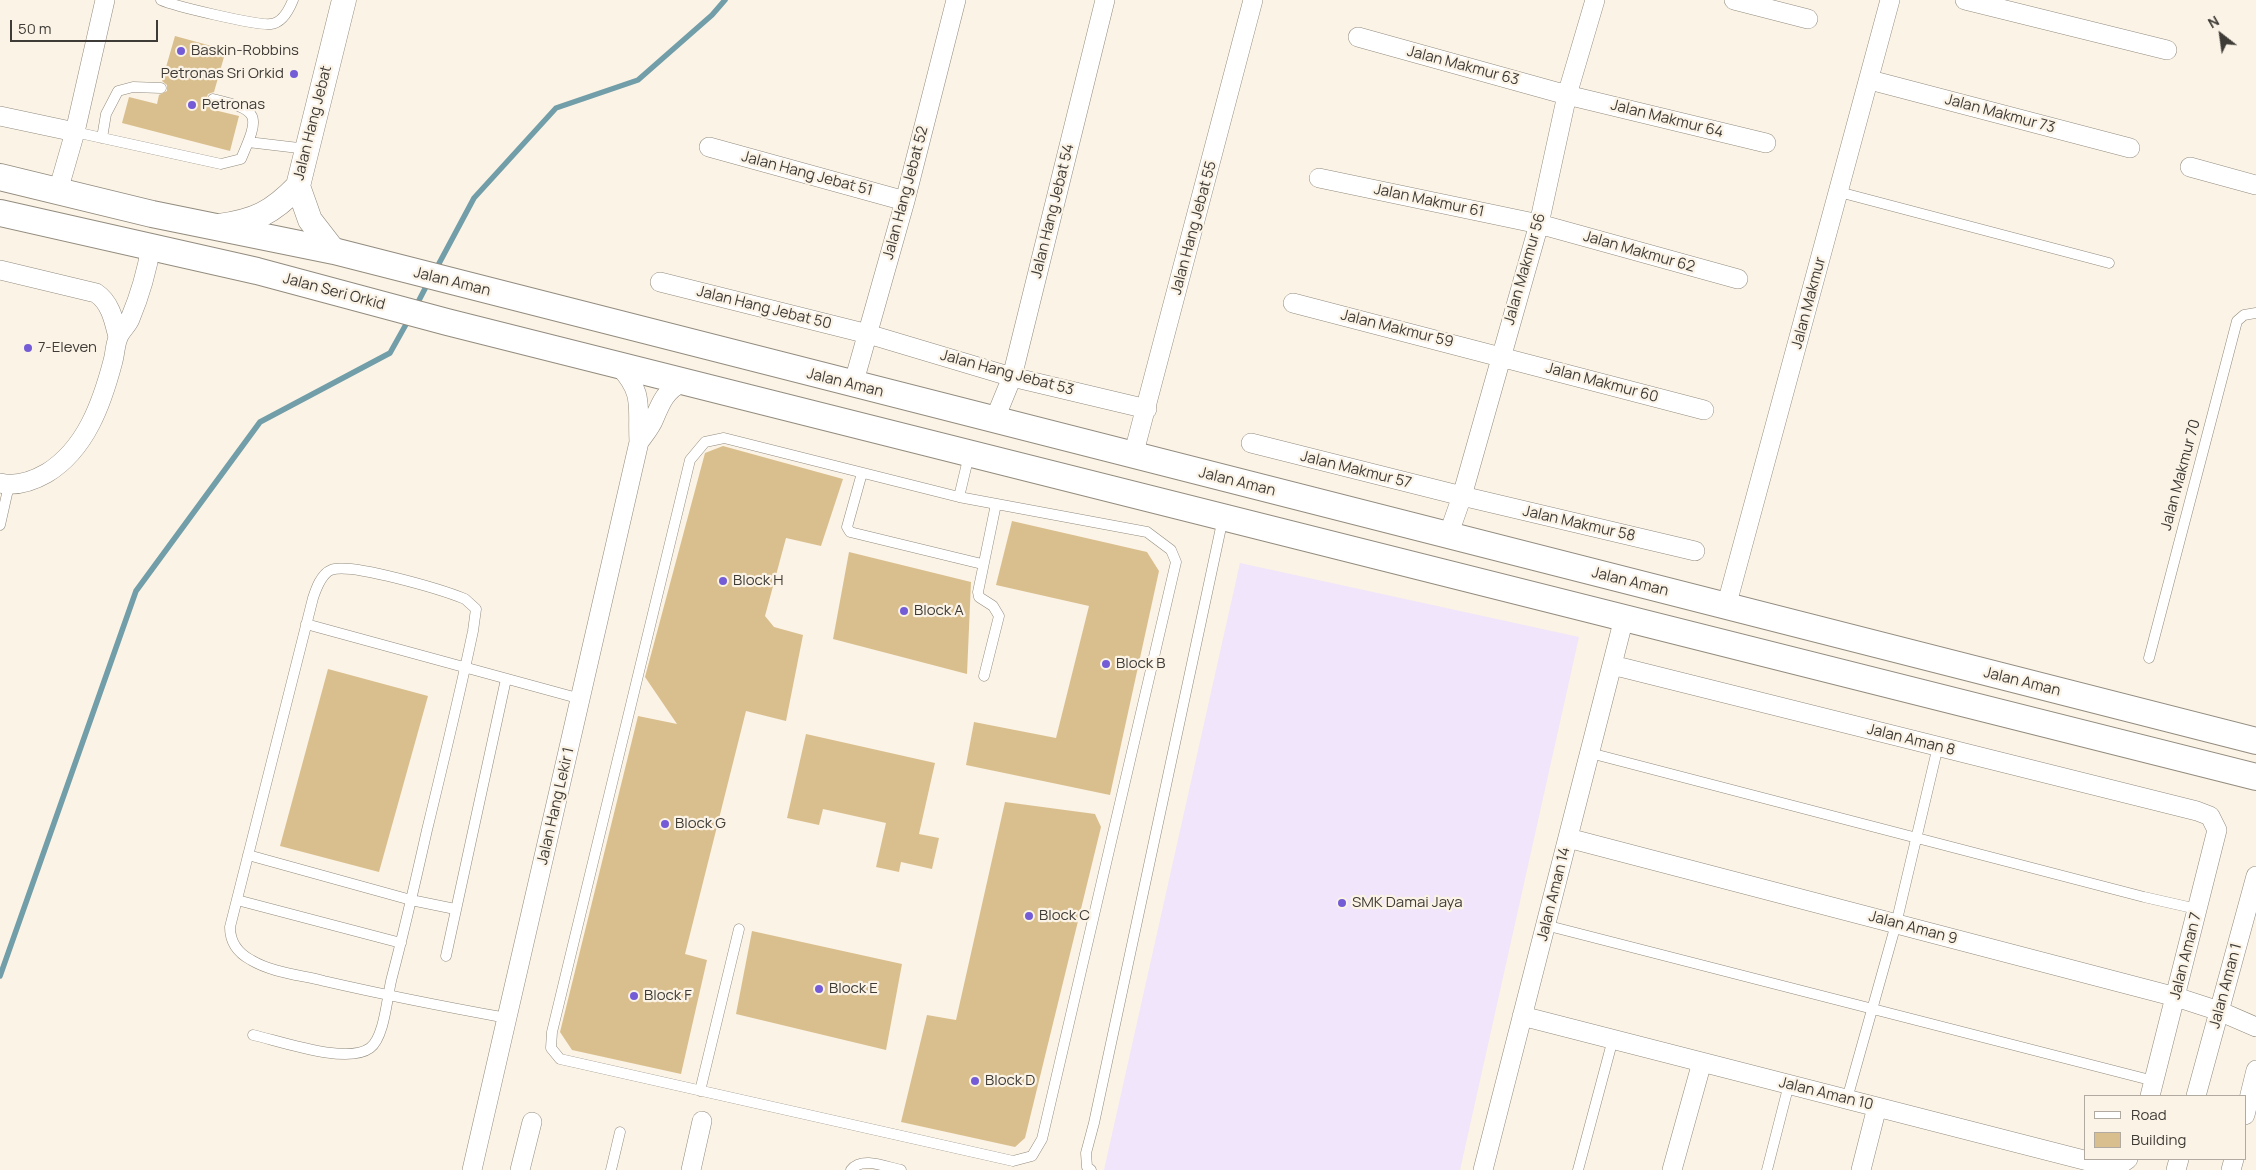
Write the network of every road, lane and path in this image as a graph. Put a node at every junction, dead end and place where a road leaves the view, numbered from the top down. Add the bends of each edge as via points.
1 (105, 0) edge
2 (162, 0) edge
3 (293, 0) edge
4 (344, 0) edge
5 (956, 0) edge
6 (1105, 0) edge
7 (1253, 0) edge
8 (1595, 0) edge
9 (1734, 0) edge
10 (1890, 0) edge
11 (1965, 0) edge
12 (1808, 19) dead end
13 (1358, 38) dead end
14 (2167, 50) dead end
15 (1870, 80) junction
16 (161, 88) dead end
17 (1567, 95) junction
18 (213, 99) dead end
19 (0, 116) edge
20 (75, 132) junction
21 (102, 138) junction
22 (248, 142) junction
23 (1766, 144) dead end
24 (709, 147) dead end
25 (2130, 148) dead end
26 (307, 149) junction
27 (2190, 167) dead end
28 (0, 177) edge
29 (1320, 178) dead end
30 (2256, 185) edge
31 (298, 186) junction
32 (58, 191) junction
33 (1839, 192) junction
34 (906, 201) junction
35 (0, 213) edge
36 (1539, 224) junction
37 (218, 226) junction
38 (151, 246) junction
39 (334, 251) junction
40 (2109, 263) dead end
41 (0, 270) edge
42 (1738, 279) dead end
43 (660, 282) dead end
44 (1293, 302) dead end
45 (2256, 313) edge
46 (868, 334) junction
47 (118, 338) junction
48 (1500, 356) junction
49 (619, 366) junction
50 (1012, 377) junction
51 (674, 380) junction
52 (852, 385) junction
53 (1147, 409) junction
54 (1704, 410) dead end
55 (994, 421) junction
56 (639, 442) junction
57 (1251, 443) dead end
58 (970, 454) junction
59 (1133, 456) junction
60 (862, 473) junction
61 (4, 484) edge
62 (1462, 496) junction
63 (959, 497) junction
64 (996, 504) junction
65 (1223, 517) junction
66 (0, 525) edge
67 (1448, 536) junction
68 (1696, 552) dead end
69 (982, 564) junction
70 (1726, 606) junction
71 (1624, 618) junction
72 (306, 624) junction
73 (2149, 658) dead end
74 (1612, 665) junction
75 (466, 668) junction
76 (984, 676) dead end
77 (506, 680) junction
78 (581, 699) junction
79 (2256, 741) edge
80 (1938, 746) junction
81 (1590, 753) junction
82 (2256, 777) edge
83 (2210, 816) joint
84 (1917, 837) junction
85 (1568, 838) junction
86 (248, 855) junction
87 (2256, 876) edge
88 (237, 900) junction
89 (411, 900) junction
90 (456, 908) junction
91 (2198, 909) junction
92 (1896, 924) junction
93 (1546, 925) junction
94 (739, 929) dead end
95 (401, 943) junction
96 (446, 956) dead end
97 (387, 995) junction
98 (2176, 997) junction
99 (1872, 1008) junction
100 (2219, 1010) junction
101 (1522, 1016) junction
102 (507, 1018) junction
103 (2256, 1027) edge
104 (253, 1034) dead end
105 (1613, 1039) junction
106 (1702, 1062) junction
107 (2256, 1070) edge
108 (1789, 1084) junction
109 (2152, 1089) edge
110 (700, 1090) junction
111 (2196, 1095) edge
112 (1847, 1099) junction
113 (1877, 1107) junction
114 (2246, 1111) edge
115 (532, 1122) dead end
116 (702, 1122) dead end
117 (620, 1132) dead end
118 (2127, 1160) edge
119 (472, 1170) edge
120 (520, 1170) edge
121 (611, 1170) edge
122 (691, 1170) edge
123 (851, 1170) edge
124 (901, 1170) edge
125 (1091, 1170) edge
126 (1483, 1170) edge
127 (1578, 1170) edge
128 (1672, 1170) edge
129 (1767, 1170) edge
130 (1860, 1170) edge

1 - 20 street
2 - 3 lane via 254,23 272,24 284,17
4 - 26 street, Jalan Hang Jebat
5 - 34 street, Jalan Hang Jebat 52
6 - 50 street, Jalan Hang Jebat 54
7 - 53 street, Jalan Hang Jebat 55
8 - 17 street, Jalan Makmur 56
9 - 12 street
10 - 15 street, Jalan Makmur
11 - 14 street
13 - 17 street, Jalan Makmur 63
15 - 25 street, Jalan Makmur 73
15 - 33 street, Jalan Makmur
16 - 21 lane via 133,86 118,90 106,114
17 - 23 street, Jalan Makmur 64
17 - 36 street, Jalan Makmur 56
18 - 22 lane via 246,108 253,114 254,123
19 - 20 street
20 - 21 lane
20 - 32 street
21 - 22 lane via 221,164 240,159
22 - 26 lane
24 - 34 street, Jalan Hang Jebat 51
26 - 31 street, Jalan Hang Jebat
27 - 30 street
28 - 32 main road
29 - 36 street, Jalan Makmur 61
31 - 37 street, Jalan Hang Jebat via 264,214 246,222
31 - 39 street via 310,220
32 - 37 main road
33 - 40 lane
33 - 70 street, Jalan Makmur
34 - 46 street, Jalan Hang Jebat 52
35 - 38 main road, Jalan Seri Orkid
36 - 42 street, Jalan Makmur 62
36 - 48 street, Jalan Makmur 56
37 - 39 main road, Jalan Aman
38 - 47 street via 141,290 129,321
38 - 49 main road, Jalan Seri Orkid
39 - 52 main road, Jalan Aman
41 - 47 street via 96,293 104,298 112,313
43 - 46 street, Jalan Hang Jebat 50
44 - 48 street, Jalan Makmur 59
45 - 73 lane, Jalan Makmur 70 via 2244,315 2237,321
46 - 50 street, Jalan Hang Jebat 53
46 - 52 street, Jalan Hang Jebat 52
47 - 61 street via 96,415 74,451 34,481
48 - 54 street, Jalan Makmur 60
48 - 62 street, Jalan Makmur 56
49 - 51 main road, Jalan Seri Orkid
49 - 56 street, Jalan Hang Lekir 1 via 632,379 639,398
50 - 53 street, Jalan Hang Jebat 53
50 - 55 street, Jalan Hang Jebat 54
51 - 56 street, Jalan Hang Lekir 1
51 - 58 main road
52 - 55 main road, Jalan Aman
53 - 59 street, Jalan Hang Jebat 55
55 - 59 main road, Jalan Aman
56 - 78 street, Jalan Hang Lekir 1
57 - 62 street, Jalan Makmur 57
58 - 63 lane
58 - 65 main road
59 - 67 main road, Jalan Aman
60 - 63 lane
60 - 69 lane via 847,527 850,532
60 - 110 lane via 724,438 705,442 690,460 552,1032 551,1048 560,1059
61 - 66 lane
62 - 67 street, Jalan Makmur 56
62 - 68 street, Jalan Makmur 58
63 - 64 lane
64 - 69 lane
64 - 110 lane via 1147,532 1171,550 1176,562 1042,1139 1032,1156 1013,1161
65 - 71 main road
65 - 125 lane via 1086,1152 1087,1167
67 - 70 main road, Jalan Aman
69 - 76 lane via 979,597 993,606 999,616
70 - 79 main road, Jalan Aman
71 - 74 street, Jalan Aman 14
71 - 82 main road
72 - 75 lane
72 - 75 lane via 317,586 329,570 338,568 361,570 450,593 465,599 476,610
72 - 86 lane
74 - 80 street, Jalan Aman 8
74 - 81 street, Jalan Aman 14
75 - 77 lane
75 - 89 lane
77 - 78 lane
77 - 90 lane
78 - 102 street, Jalan Hang Lekir 1
80 - 83 street, Jalan Aman 8
80 - 84 lane
81 - 84 lane
81 - 85 street, Jalan Aman 14
83 - 91 street, Jalan Aman 7 via 2217,830
84 - 91 lane
84 - 92 lane
85 - 92 street, Jalan Aman 9
85 - 93 street, Jalan Aman 14
86 - 88 lane
86 - 89 lane
87 - 100 street, Jalan Aman 1
88 - 95 lane
88 - 97 lane via 230,936 251,960 277,970
89 - 90 lane
89 - 95 lane
90 - 96 lane
91 - 98 street, Jalan Aman 7
92 - 98 street, Jalan Aman 9
92 - 99 lane
93 - 99 lane
93 - 101 street, Jalan Aman 14
94 - 110 lane
95 - 97 lane
97 - 102 lane
97 - 104 lane via 380,1035 370,1048 358,1054 332,1053
98 - 100 street, Jalan Aman 9
98 - 109 street, Jalan Aman 7
99 - 109 lane
99 - 112 lane
100 - 103 street, Jalan Aman 9
100 - 111 street, Jalan Aman 1
101 - 105 street, Jalan Aman 10
101 - 126 street, Jalan Aman 14
102 - 119 street, Jalan Hang Lekir 1
105 - 106 street, Jalan Aman 10
105 - 127 lane
106 - 108 street, Jalan Aman 10
106 - 128 street
107 - 114 street
108 - 112 street, Jalan Aman 10
108 - 129 lane
112 - 113 street, Jalan Aman 10
113 - 118 street, Jalan Aman 10 via 2115,1168
113 - 130 street
115 - 120 street
116 - 122 street
117 - 121 lane
123 - 124 lane via 859,1163 867,1163

